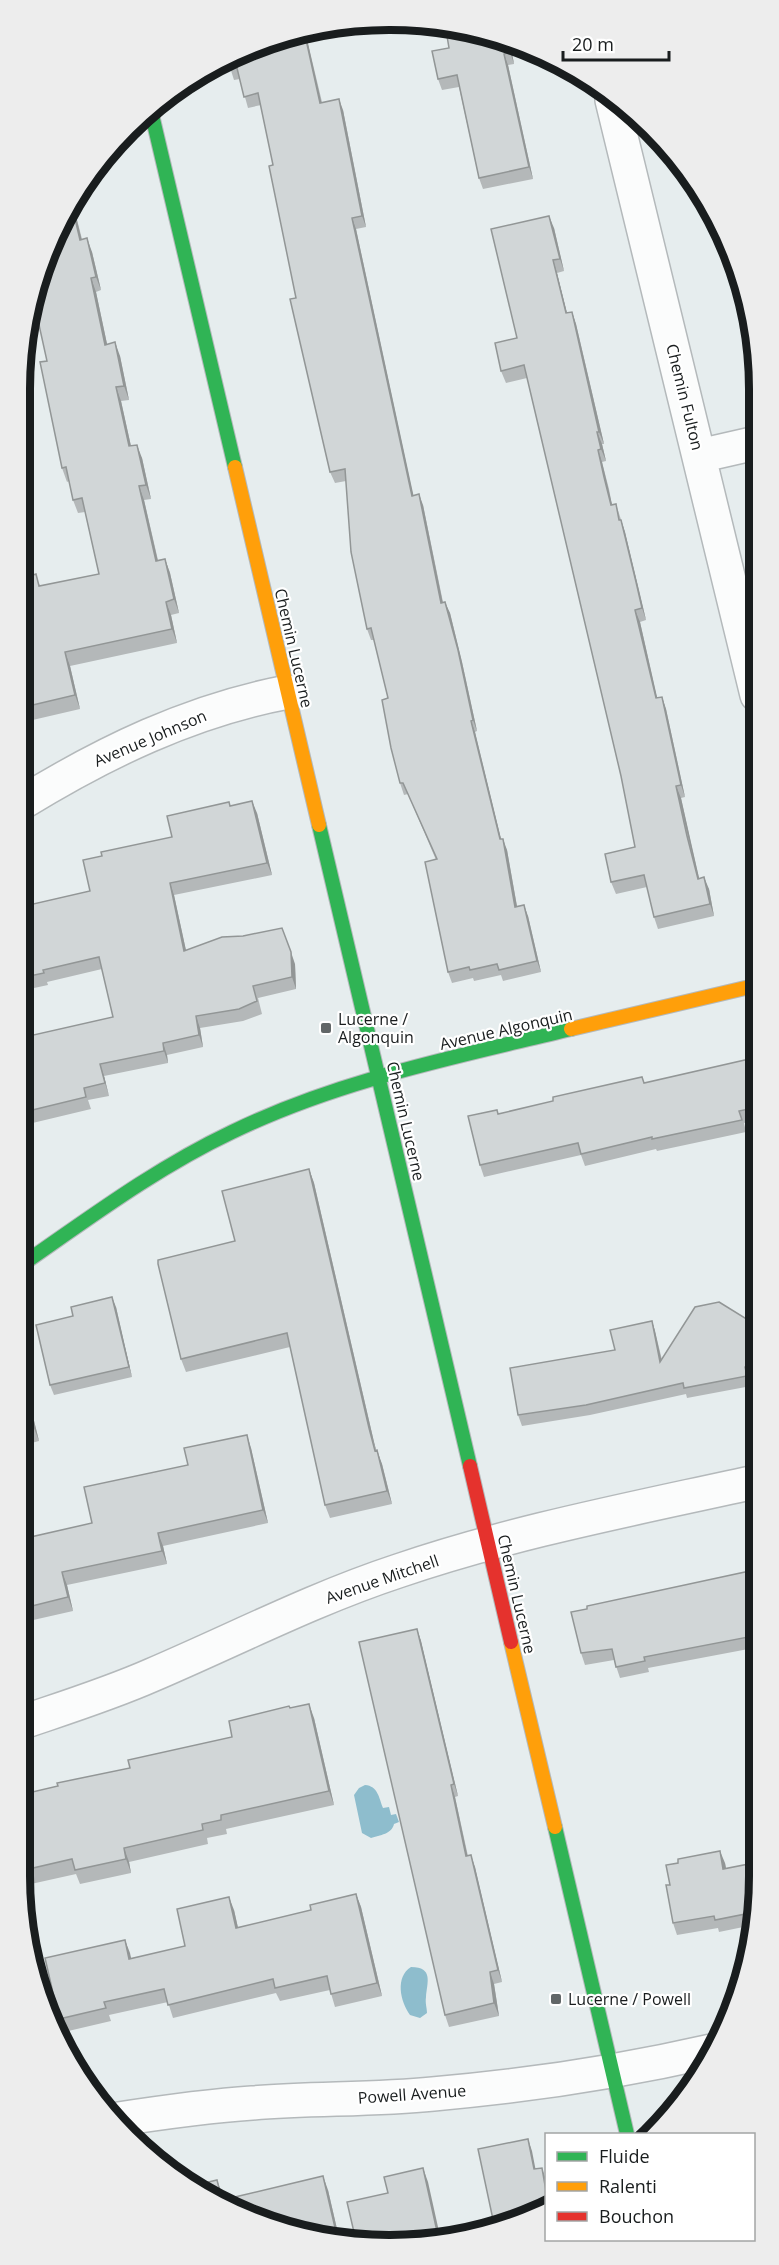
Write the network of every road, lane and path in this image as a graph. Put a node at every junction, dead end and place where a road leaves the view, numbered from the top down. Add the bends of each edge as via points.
1 (614, 109) edge
2 (153, 118) edge
3 (749, 445) edge
4 (699, 456) junction
5 (749, 662) edge
6 (288, 692) junction
7 (30, 798) edge
8 (749, 988) edge
9 (379, 1077) junction
10 (30, 1259) edge
11 (749, 1483) edge
12 (489, 1545) junction
13 (30, 1719) edge
14 (702, 2053) edge
15 (612, 2071) junction
16 (124, 2119) edge
17 (627, 2133) edge

1 - 4 street, Chemin Fulton
2 - 6 main road, Chemin Lucerne
3 - 4 street
4 - 5 street, Chemin Fulton
6 - 7 street, Avenue Johnson via 227,706 135,741
6 - 9 main road, Chemin Lucerne
8 - 9 main road, Avenue Algonquin
9 - 10 main road, Avenue Algonquin via 321,1094 231,1132 140,1183
9 - 12 main road, Chemin Lucerne
11 - 12 street, Avenue Mitchell
12 - 13 street, Avenue Mitchell via 335,1594 139,1681
12 - 15 main road, Chemin Lucerne
14 - 15 street, Powell Avenue
15 - 16 street, Powell Avenue via 443,2094 251,2103
15 - 17 main road, Chemin Lucerne

